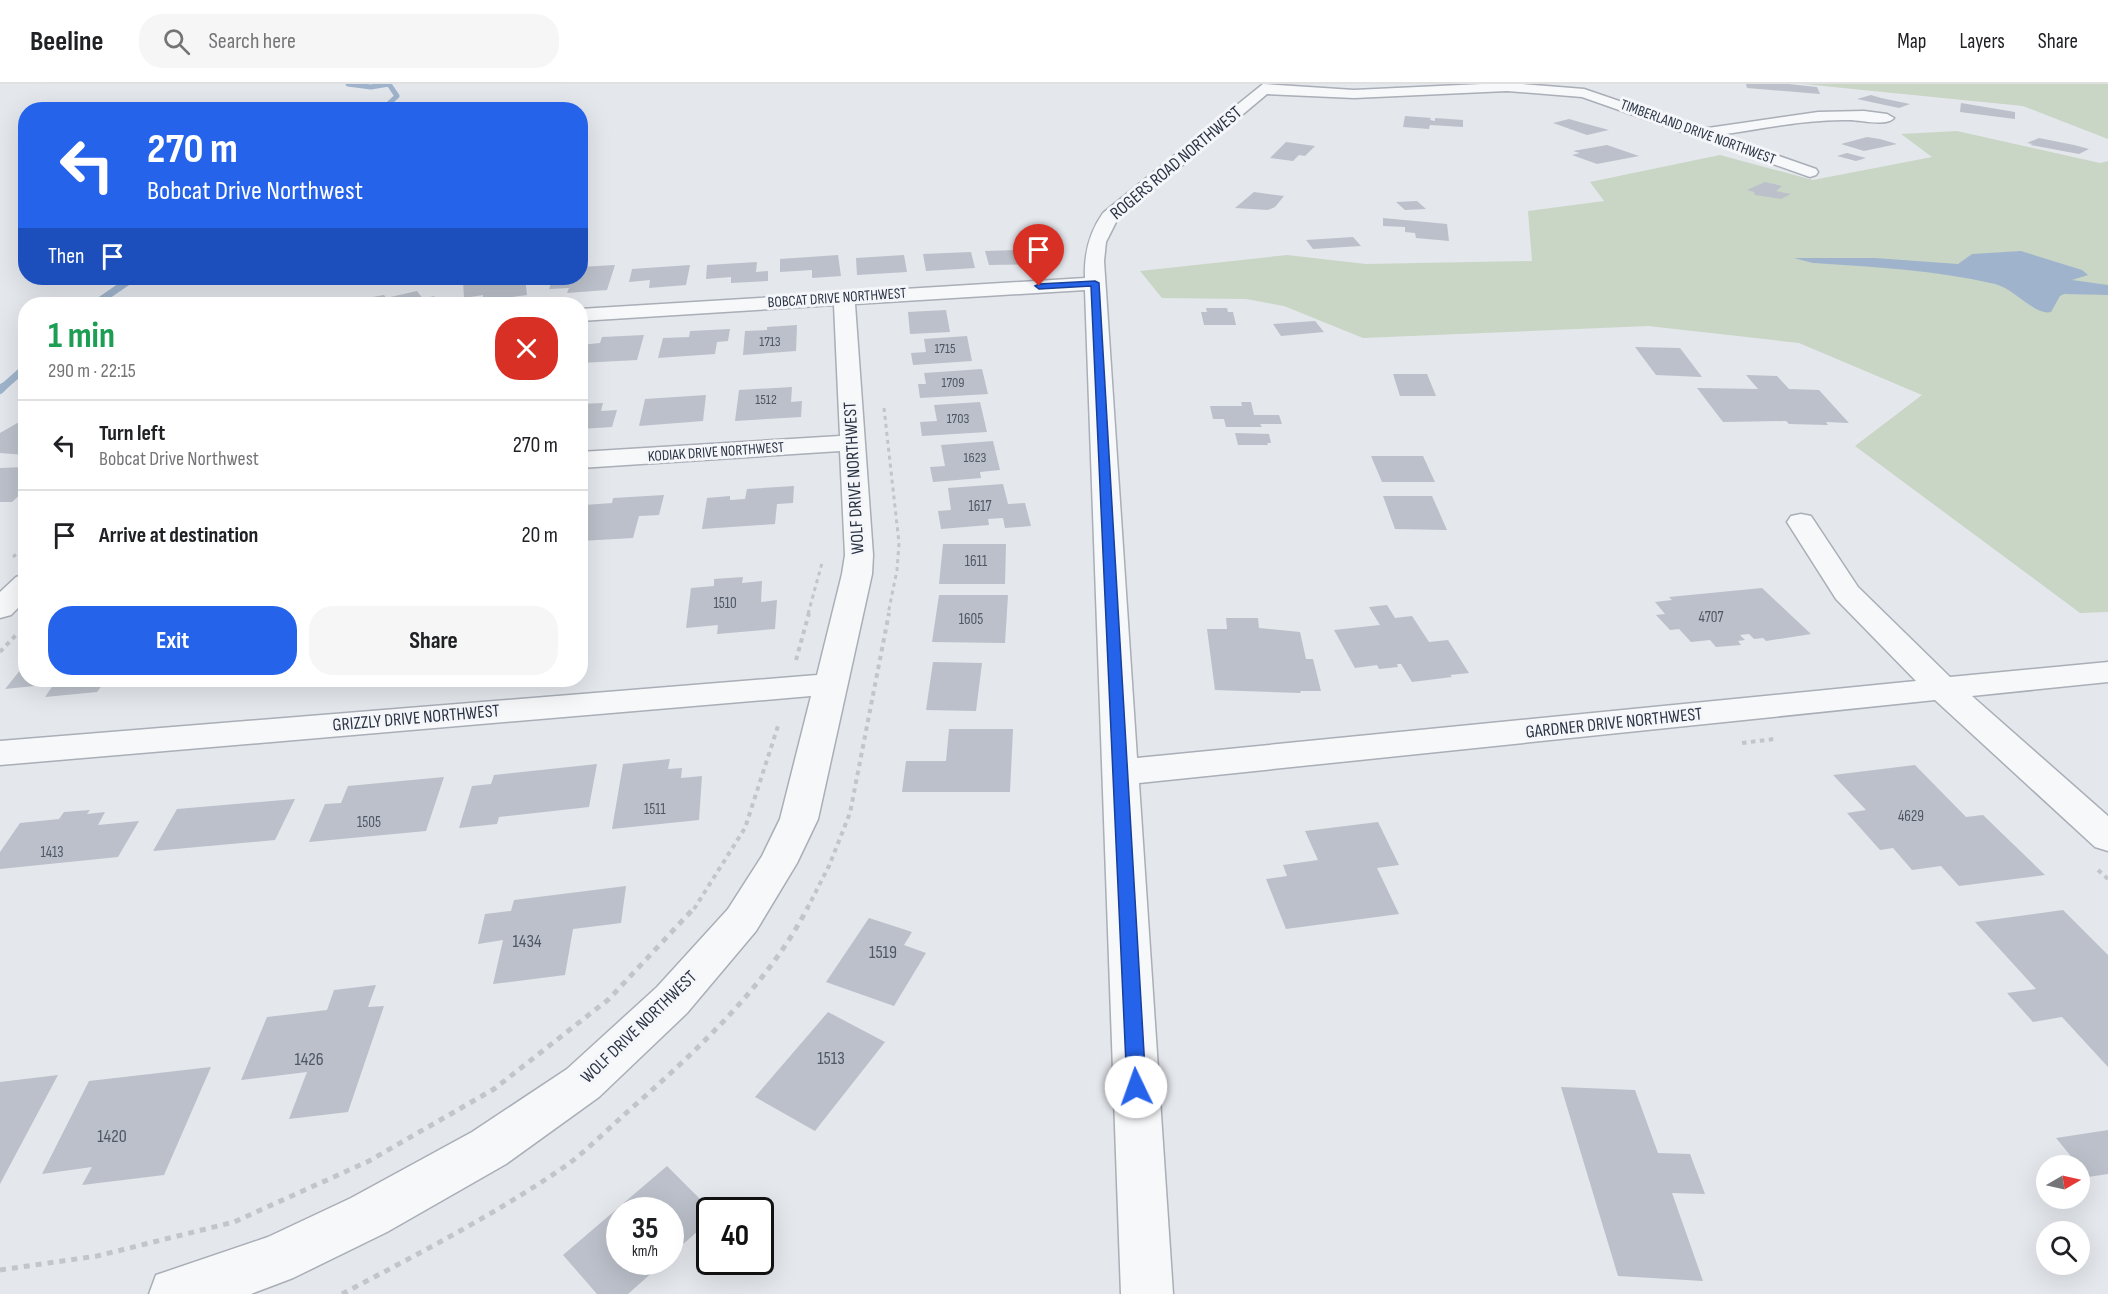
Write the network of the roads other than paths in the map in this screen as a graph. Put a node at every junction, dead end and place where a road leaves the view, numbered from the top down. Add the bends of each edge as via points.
1 (1267, 87) edge
2 (1887, 118) dead end
3 (1701, 133) junction
4 (1810, 172) dead end
5 (1095, 283) junction
6 (844, 297) junction
7 (588, 314) edge
8 (852, 443) junction
9 (588, 460) edge
10 (1801, 522) dead end
11 (18, 591) edge
12 (0, 609) edge
13 (2108, 672) edge
14 (832, 684) junction
15 (1944, 690) junction
16 (0, 753) edge
17 (1121, 772) junction
18 (2100, 850) edge
19 (175, 1294) edge
20 (1147, 1294) edge

1 - 3 street, TIMBERLAND DRIVE NORTHWEST via 1326,94 1507,87 1556,89 1603,98
1 - 5 street, ROGERS ROAD NORTHWEST via 1109,217 1097,242
2 - 3 street via 1835,114
3 - 4 street, TIMBERLAND DRIVE NORTHWEST
5 - 6 street, BOBCAT DRIVE NORTHWEST
5 - 17 street, ROGERS ROAD NORTHWEST
6 - 7 street, BOBCAT DRIVE NORTHWEST
6 - 8 street, WOLF DRIVE NORTHWEST
8 - 9 street, KODIAK DRIVE NORTHWEST
8 - 14 street, WOLF DRIVE NORTHWEST via 859,555
10 - 15 street via 1846,592
11 - 12 street
13 - 15 street, GARDNER DRIVE NORTHWEST
14 - 16 street, GRIZZLY DRIVE NORTHWEST
14 - 19 street, WOLF DRIVE NORTHWEST via 799,819 778,863 742,920 672,1000 582,1083 489,1148 369,1215 275,1260
15 - 17 street, GARDNER DRIVE NORTHWEST
15 - 18 street
17 - 20 street, ROGERS ROAD NORTHWEST

